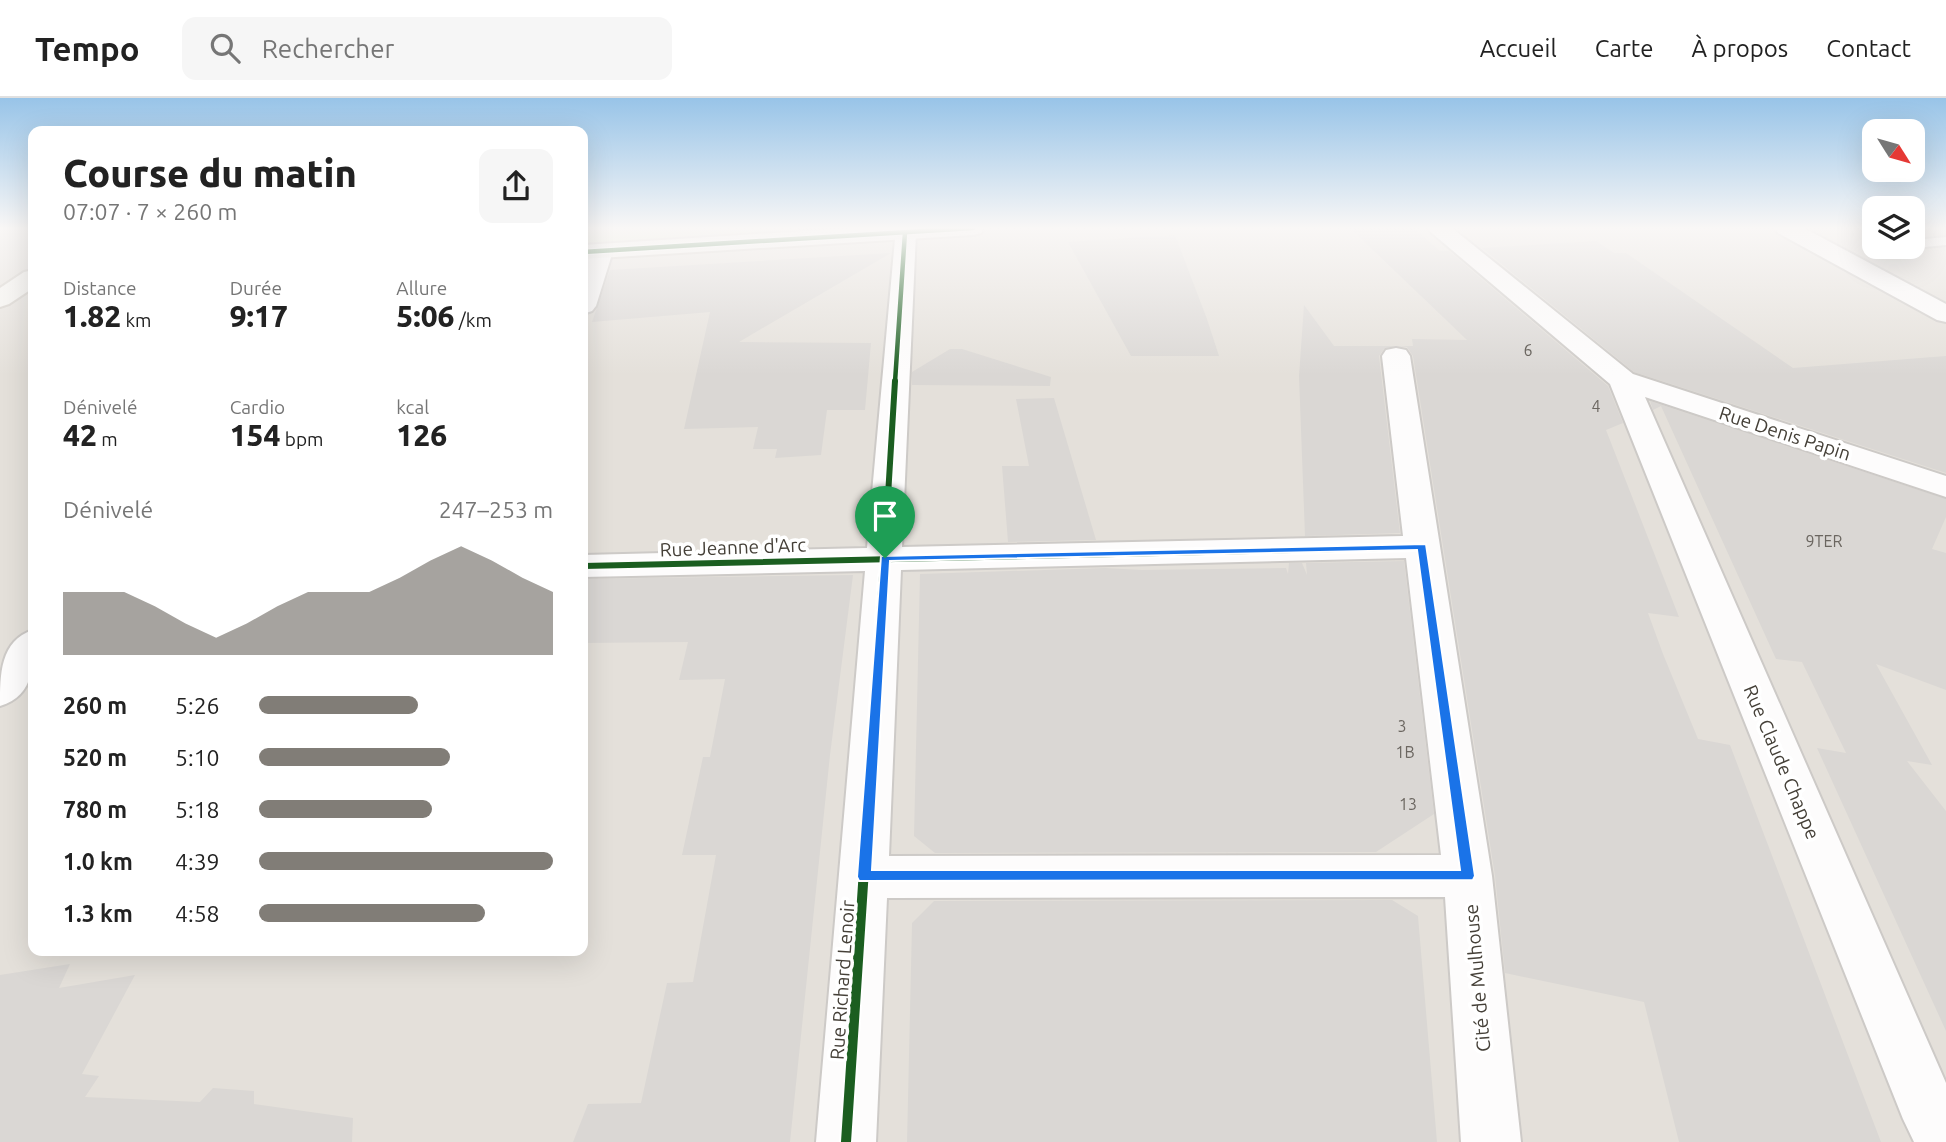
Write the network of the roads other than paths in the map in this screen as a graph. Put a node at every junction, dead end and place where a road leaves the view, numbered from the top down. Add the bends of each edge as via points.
1 (902, 277) edge
2 (1496, 277) edge
3 (1876, 277) edge
4 (1946, 314) edge
5 (1396, 356) dead end
6 (1623, 380) junction
7 (1946, 487) edge
8 (1422, 547) junction
9 (885, 558) junction
10 (588, 566) edge
11 (28, 651) edge
12 (0, 691) edge
13 (1468, 876) junction
14 (864, 877) junction
15 (846, 1142) edge
16 (1491, 1142) edge
17 (1945, 1142) edge

1 - 9 street, Rue Richard Lenoir
2 - 6 street
3 - 4 street
5 - 8 street, Cité de Mulhouse
6 - 7 street, Rue Denis Papin
6 - 17 street, Rue Claude Chappe via 1923,1099
8 - 9 street, Rue Jeanne d'Arc
8 - 13 street, Cité de Mulhouse
9 - 10 street, Rue Jeanne d'Arc
9 - 14 street, Rue Richard Lenoir
11 - 12 street
13 - 14 street
13 - 16 street, Cité de Mulhouse
14 - 15 street, Rue Richard Lenoir

